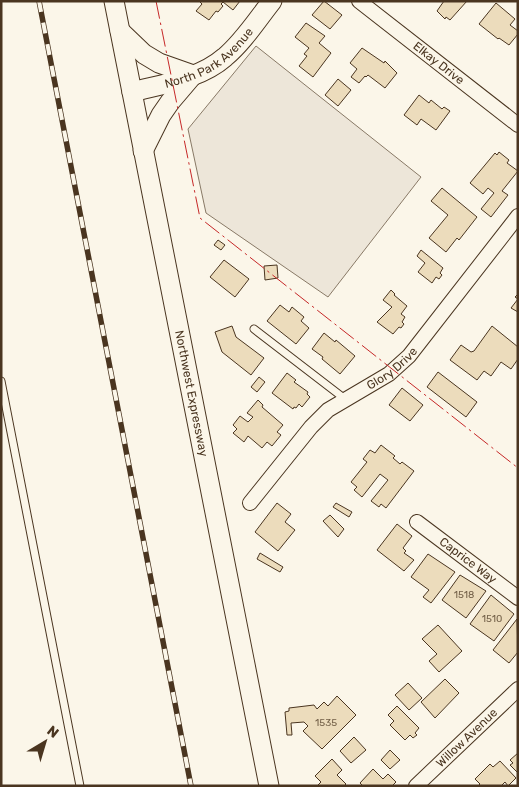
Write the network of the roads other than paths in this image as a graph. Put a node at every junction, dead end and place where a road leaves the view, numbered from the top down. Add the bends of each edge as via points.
1 (114, 1) edge
2 (272, 1) edge
3 (359, 1) edge
4 (120, 31) junction
5 (193, 75) junction
6 (132, 92) junction
7 (518, 125) edge
8 (143, 151) junction
9 (518, 216) edge
10 (254, 329) dead end
11 (1, 381) edge
12 (345, 399) junction
13 (250, 504) dead end
14 (417, 522) dead end
15 (518, 598) edge
16 (518, 689) edge
17 (80, 786) edge
18 (268, 786) edge
19 (416, 786) edge

1 - 4 main road, Northwest Expressway
2 - 5 main road, North Park Avenue via 226,57
3 - 7 street, Elkay Drive
4 - 5 main road via 144,54
4 - 6 main road, Northwest Expressway
5 - 6 main road, North Park Avenue
5 - 8 main road via 161,115
6 - 8 main road, Northwest Expressway
8 - 18 main road, Northwest Expressway
9 - 12 street, Glory Drive via 409,356 389,374
10 - 12 lane
11 - 17 lane
12 - 13 street, Glory Drive via 311,427
14 - 15 street, Caprice Way
16 - 19 street, Willow Avenue

